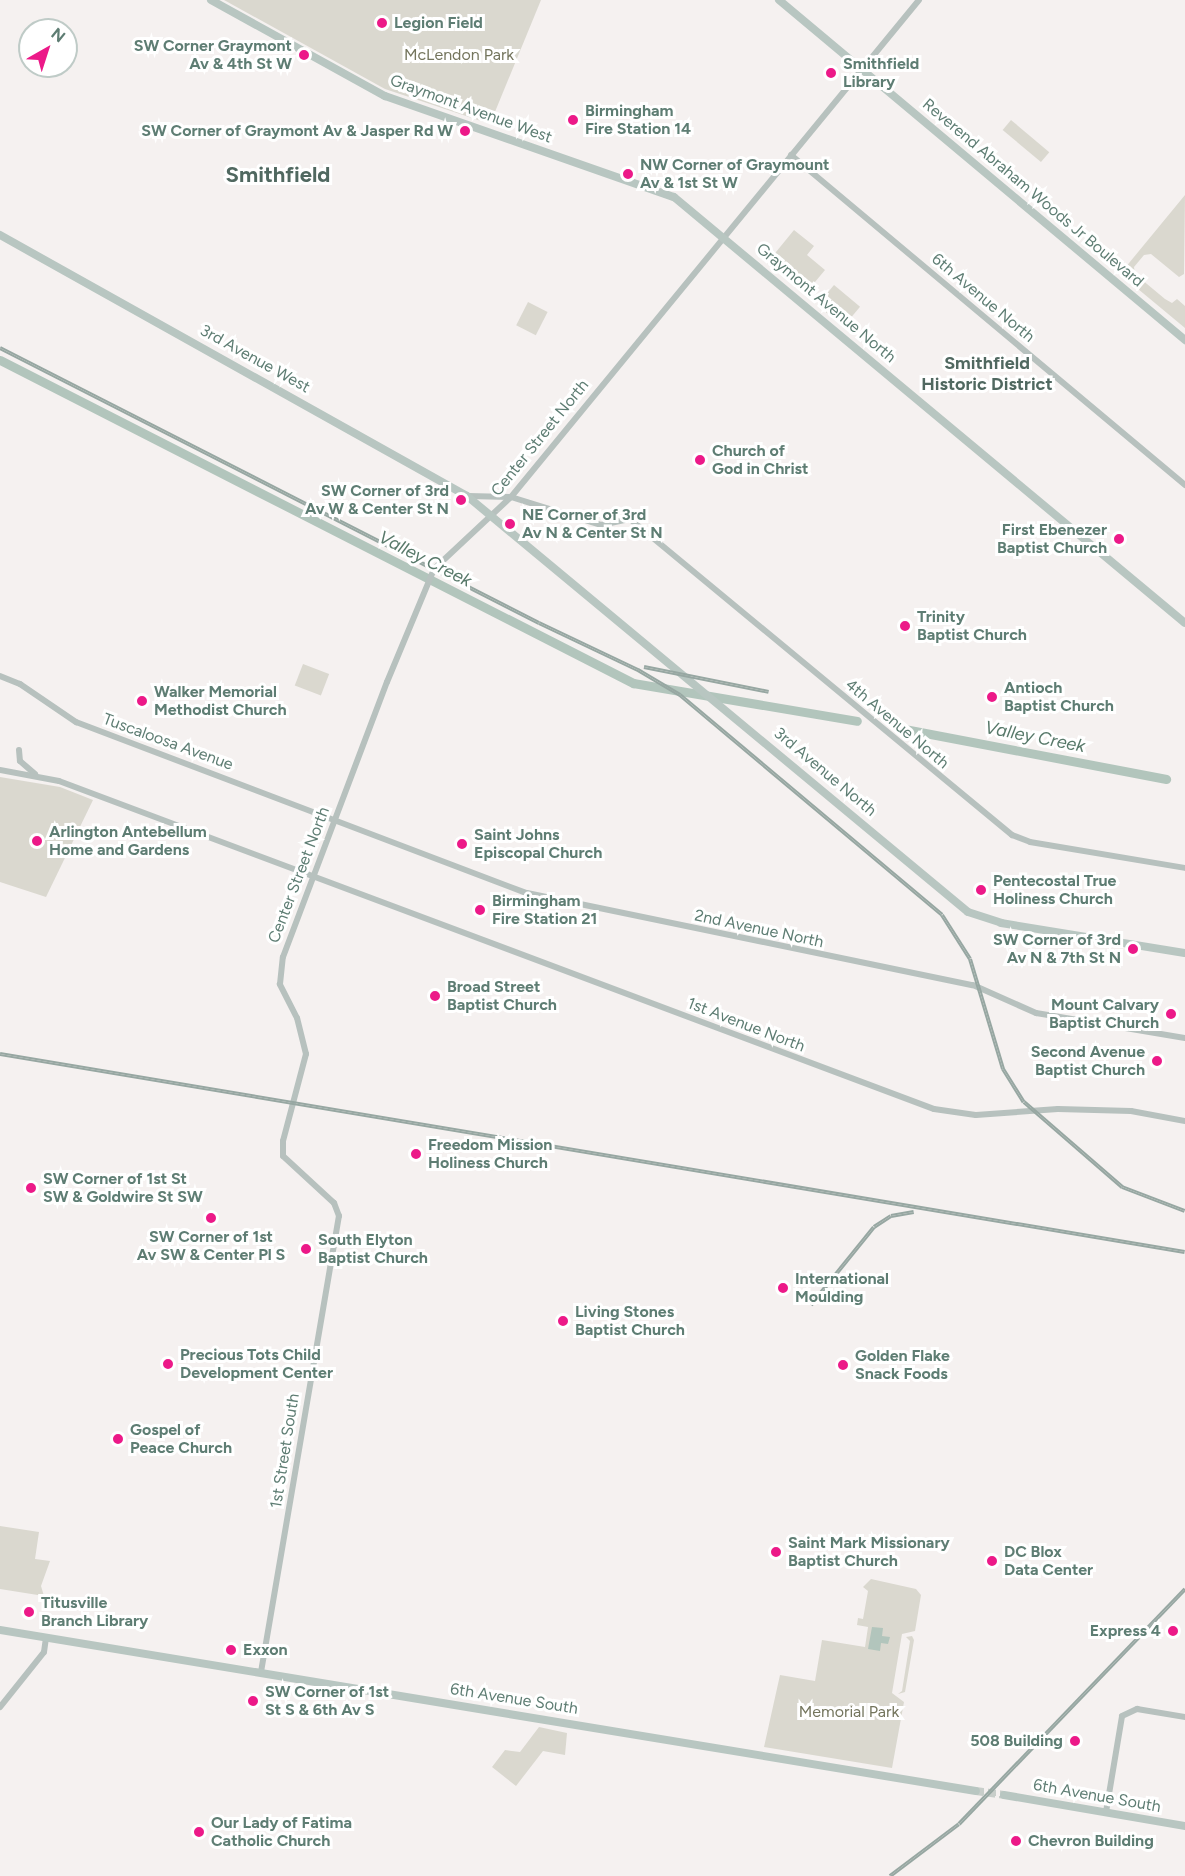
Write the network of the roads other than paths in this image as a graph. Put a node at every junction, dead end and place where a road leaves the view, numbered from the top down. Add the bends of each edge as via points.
1 (211, 0) edge
2 (779, 0) edge
3 (919, 0) edge
4 (862, 70) junction
5 (791, 155) junction
6 (0, 235) edge
7 (724, 237) junction
8 (1185, 340) edge
9 (1185, 485) edge
10 (467, 496) junction
11 (512, 497) junction
12 (493, 515) junction
13 (1185, 623) edge
14 (0, 676) edge
15 (18, 750) dead end
16 (0, 770) edge
17 (41, 777) junction
18 (335, 818) junction
19 (1185, 868) edge
20 (312, 875) junction
21 (1185, 953) edge
22 (1185, 1038) edge
23 (1185, 1121) edge
24 (339, 1216) joint
25 (0, 1630) edge
26 (46, 1638) junction
27 (261, 1672) junction
28 (0, 1707) edge
29 (1185, 1717) edge
30 (976, 1791) tunnel mouth
31 (1004, 1795) tunnel mouth
32 (1106, 1812) junction
33 (1185, 1826) edge

1 - 7 main road, Graymont Avenue West via 385,96 674,196
2 - 4 main road, Reverend Abraham Woods Jr Boulevard
3 - 4 street, Center Street North
4 - 5 street, Center Street North
4 - 8 main road, Reverend Abraham Woods Jr Boulevard
5 - 7 street, Center Street North
5 - 9 street, 6th Avenue North
6 - 10 main road, 3rd Avenue West
7 - 11 street, Center Street North
7 - 13 main road, Graymont Avenue North
10 - 11 street
10 - 12 main road, 3rd Avenue West
11 - 12 street, Center Street North
11 - 19 street, 4th Avenue North via 592,524 614,525 630,519 1012,835 1030,842
12 - 18 street, Center Street North via 447,554 433,572
12 - 21 main road, 3rd Avenue North via 968,912 1001,923
14 - 18 street, Tuscaloosa Avenue via 20,684 76,722
15 - 17 street via 23,765
16 - 17 street
17 - 20 street, 1st Avenue North
18 - 20 street, Center Street North
18 - 22 street, 2nd Avenue North via 527,893 973,985 1036,1013
20 - 23 street, 1st Avenue North via 934,1109 976,1115 1058,1109 1131,1111
20 - 24 street, Center Street North via 283,957 280,984 297,1018 306,1054 283,1156 334,1203
24 - 27 street, 1st Street South
25 - 26 main road, 6th Avenue South
26 - 27 main road, 6th Avenue South
26 - 28 street via 44,1652
27 - 30 main road, 6th Avenue South
29 - 32 street via 1137,1709 1126,1711
31 - 32 main road, 6th Avenue South
32 - 33 main road, 6th Avenue South

